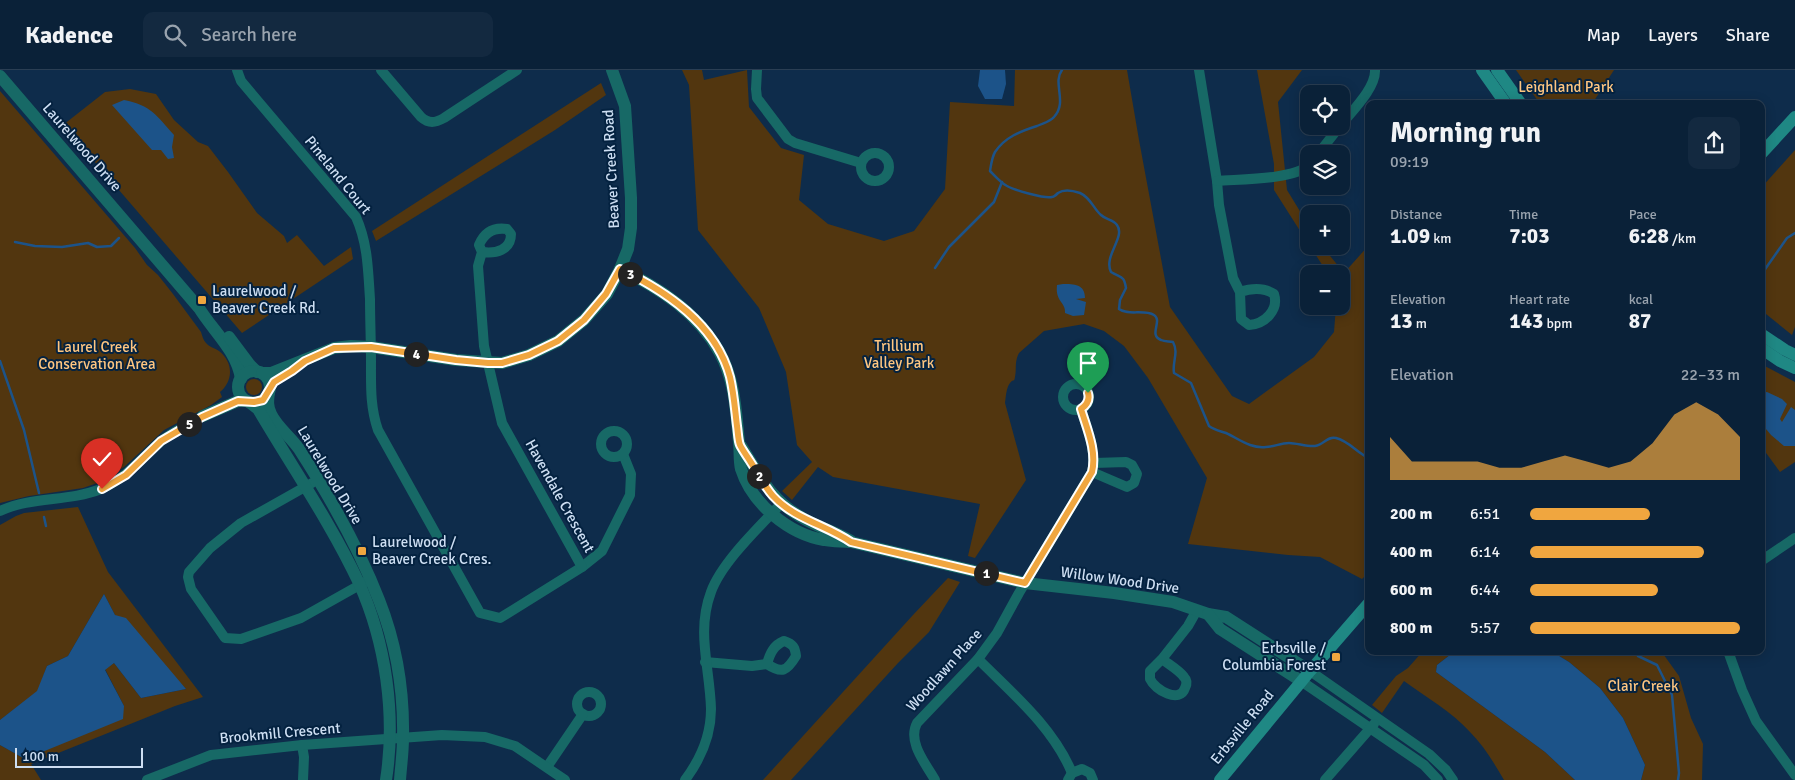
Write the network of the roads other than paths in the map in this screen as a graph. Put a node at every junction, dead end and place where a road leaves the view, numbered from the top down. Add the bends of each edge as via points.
1 (237, 70) edge
2 (381, 70) edge
3 (517, 70) edge
4 (612, 70) edge
5 (757, 70) edge
6 (1199, 70) edge
7 (1375, 70) edge
8 (1482, 70) edge
9 (1497, 70) edge
10 (0, 76) edge
11 (1503, 100) edge
12 (1518, 100) edge
13 (1350, 114) edge
14 (1795, 117) edge
15 (1334, 135) edge
16 (1325, 145) edge
17 (1765, 150) edge
18 (861, 163) dead end
19 (1300, 171) edge
20 (1217, 182) junction
21 (482, 252) dead end
22 (620, 269) junction
23 (1240, 292) dead end
24 (199, 308) junction
25 (1765, 337) edge
26 (371, 347) junction
27 (1765, 351) edge
28 (1795, 354) edge
29 (305, 361) junction
30 (488, 363) junction
31 (1795, 368) edge
32 (260, 372) junction
33 (240, 383) junction
34 (269, 390) junction
35 (248, 401) junction
36 (1081, 409) dead end
37 (203, 416) junction
38 (740, 444) junction
39 (623, 454) dead end
40 (317, 480) junction
41 (306, 487) junction
42 (781, 504) junction
43 (0, 511) edge
44 (772, 514) junction
45 (1795, 538) edge
46 (851, 542) junction
47 (1765, 558) edge
48 (582, 567) junction
49 (365, 582) junction
50 (1025, 583) junction
51 (1365, 608) edge
52 (1203, 612) junction
53 (1729, 655) edge
54 (978, 659) junction
55 (1162, 659) dead end
56 (705, 662) junction
57 (767, 664) dead end
58 (1306, 676) junction
59 (583, 714) dead end
60 (1378, 719) junction
61 (1370, 728) junction
62 (390, 738) junction
63 (403, 738) junction
64 (302, 746) junction
65 (547, 767) junction
66 (1795, 775) edge
67 (1070, 776) edge
68 (147, 780) edge
69 (302, 780) edge
70 (386, 780) edge
71 (400, 780) edge
72 (565, 780) edge
73 (685, 780) edge
74 (935, 780) edge
75 (1094, 780) edge
76 (1220, 780) edge
77 (1325, 780) edge
78 (1438, 780) edge
79 (1453, 780) edge

1 - 26 street, Pineland Court via 241,81 356,216 368,252
2 - 3 street via 421,117 435,123
4 - 22 street, Beaver Creek Road via 625,106 631,198 629,242
5 - 18 street via 757,98 788,139
6 - 20 street
7 - 13 street via 1372,86
8 - 11 main road
9 - 12 main road
10 - 24 street, Laurelwood Drive
14 - 17 main road
15 - 16 street
19 - 20 street
20 - 23 street via 1233,278
21 - 30 street, Havendale Crescent via 478,266
22 - 30 street, Beaver Creek Road via 590,314 558,341 529,355 502,363
22 - 38 street, Willow Wood Drive via 676,301 706,332 729,375
24 - 32 street, Laurelwood Drive via 211,316
24 - 33 street, Laurelwood Drive via 233,356 239,367
25 - 28 main road
26 - 29 street, Beaver Creek Road via 334,348
26 - 30 street, Beaver Creek Road
26 - 48 street, Havendale Crescent via 371,404 378,430 480,613 500,618
27 - 31 main road
29 - 32 street, Beaver Creek Road via 271,373
29 - 34 street, Beaver Creek Road via 274,382
30 - 48 street, Havendale Crescent via 502,423
32 - 33 street via 248,372
32 - 34 street via 268,379
33 - 35 street via 241,395
33 - 37 street via 232,394
34 - 35 street via 263,400
34 - 40 street, Laurelwood Drive via 270,413 293,441
35 - 37 street via 238,401
35 - 41 street, Laurelwood Drive via 258,409
36 - 50 street, Woodlawn Place via 1094,452 1093,468
37 - 43 street via 161,441 126,475 102,489 78,496 24,502
38 - 42 street, Willow Wood Drive via 760,478
38 - 44 street, Willow Wood Drive via 741,468 751,491
39 - 48 street via 631,474 630,495 602,551
40 - 41 street
40 - 49 street, Laurelwood Drive via 358,553
41 - 49 street, Laurelwood Drive via 343,553
41 - 49 street via 241,523 210,548 189,572 191,589 225,638 241,639 301,618
42 - 44 street
42 - 46 street, Willow Wood Drive via 803,519 836,532
44 - 46 street, Willow Wood Drive via 803,534 825,541
44 - 56 street via 720,571 705,611
45 - 47 street
46 - 50 street, Willow Wood Drive
49 - 62 street, Laurelwood Drive via 385,671
49 - 63 street, Laurelwood Drive via 387,621 400,682
50 - 52 street, Willow Wood Drive via 1149,598
50 - 54 street, Woodlawn Place
51 - 58 main road, Erbsville Road
52 - 55 street
52 - 58 street, Willow Wood Drive via 1220,629
53 - 66 street via 1756,722
54 - 67 street via 1040,722 1067,761
54 - 74 street, Woodlawn Place via 914,728 916,747
56 - 57 street
56 - 73 street via 711,709 709,724 695,767
58 - 60 street
58 - 61 street
58 - 76 main road, Erbsville Road
59 - 65 street
60 - 61 street
60 - 79 street via 1429,754
61 - 77 street
61 - 78 street via 1424,765
62 - 63 street, Brookmill Crescent
62 - 64 street, Brookmill Crescent
62 - 70 street, Laurelwood Drive
63 - 65 street, Brookmill Crescent via 442,735 485,737 515,746
63 - 71 street, Laurelwood Drive
64 - 68 street, Brookmill Crescent via 211,754
64 - 69 street
65 - 72 street, Brookmill Crescent
67 - 75 street via 1076,770 1086,771

